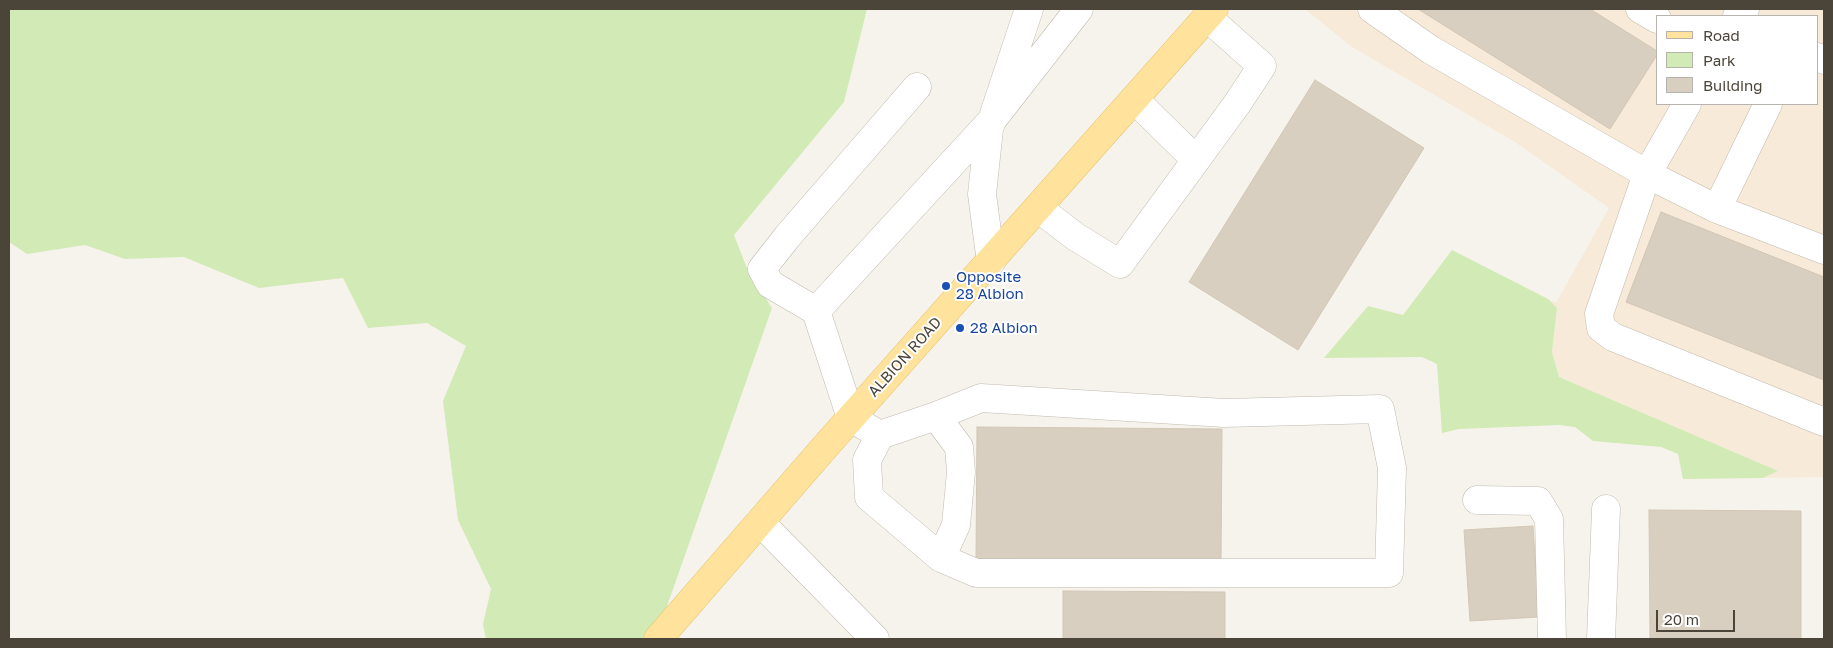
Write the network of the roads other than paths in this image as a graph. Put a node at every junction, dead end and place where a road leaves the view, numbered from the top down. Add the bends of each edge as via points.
1 (1029, 9) edge
2 (1080, 9) edge
3 (1372, 9) edge
4 (1640, 9) edge
5 (1210, 13) edge
6 (1656, 18) edge
7 (917, 87) dead end
8 (1134, 99) junction
9 (1686, 105) edge
10 (1768, 105) edge
11 (993, 118) junction
12 (1195, 159) junction
13 (1647, 174) junction
14 (1038, 208) junction
15 (1717, 208) junction
16 (1824, 250) edge
17 (991, 262) junction
18 (816, 311) junction
19 (936, 416) junction
20 (851, 418) junction
21 (1824, 422) edge
22 (880, 435) junction
23 (1477, 500) dead end
24 (1606, 509) dead end
25 (760, 522) junction
26 (941, 558) junction
27 (658, 639) edge
28 (874, 639) edge
29 (1552, 639) edge
30 (1601, 639) edge

1 - 11 street
2 - 11 street
3 - 13 street via 1430,50
4 - 6 street
5 - 8 main road, ALBION ROAD
5 - 12 street via 1262,66
7 - 18 street via 762,268 770,284
8 - 12 street
8 - 14 main road, ALBION ROAD
9 - 13 street
10 - 15 street
11 - 17 street via 982,194
11 - 18 street
12 - 14 street via 1120,264 1076,237
13 - 15 street
13 - 21 street via 1599,314 1601,328 1613,338
14 - 17 main road, ALBION ROAD
15 - 16 street
17 - 20 main road, ALBION ROAD
18 - 20 street
19 - 22 street
19 - 26 street via 959,447 961,472 956,524
19 - 26 street via 981,398 1224,413 1380,409 1392,468 1389,573 976,573
20 - 22 street
20 - 25 main road, ALBION ROAD
22 - 26 street via 867,460 870,497
23 - 29 street via 1538,501 1549,519
24 - 30 street
25 - 27 main road, ALBION ROAD
25 - 28 street

